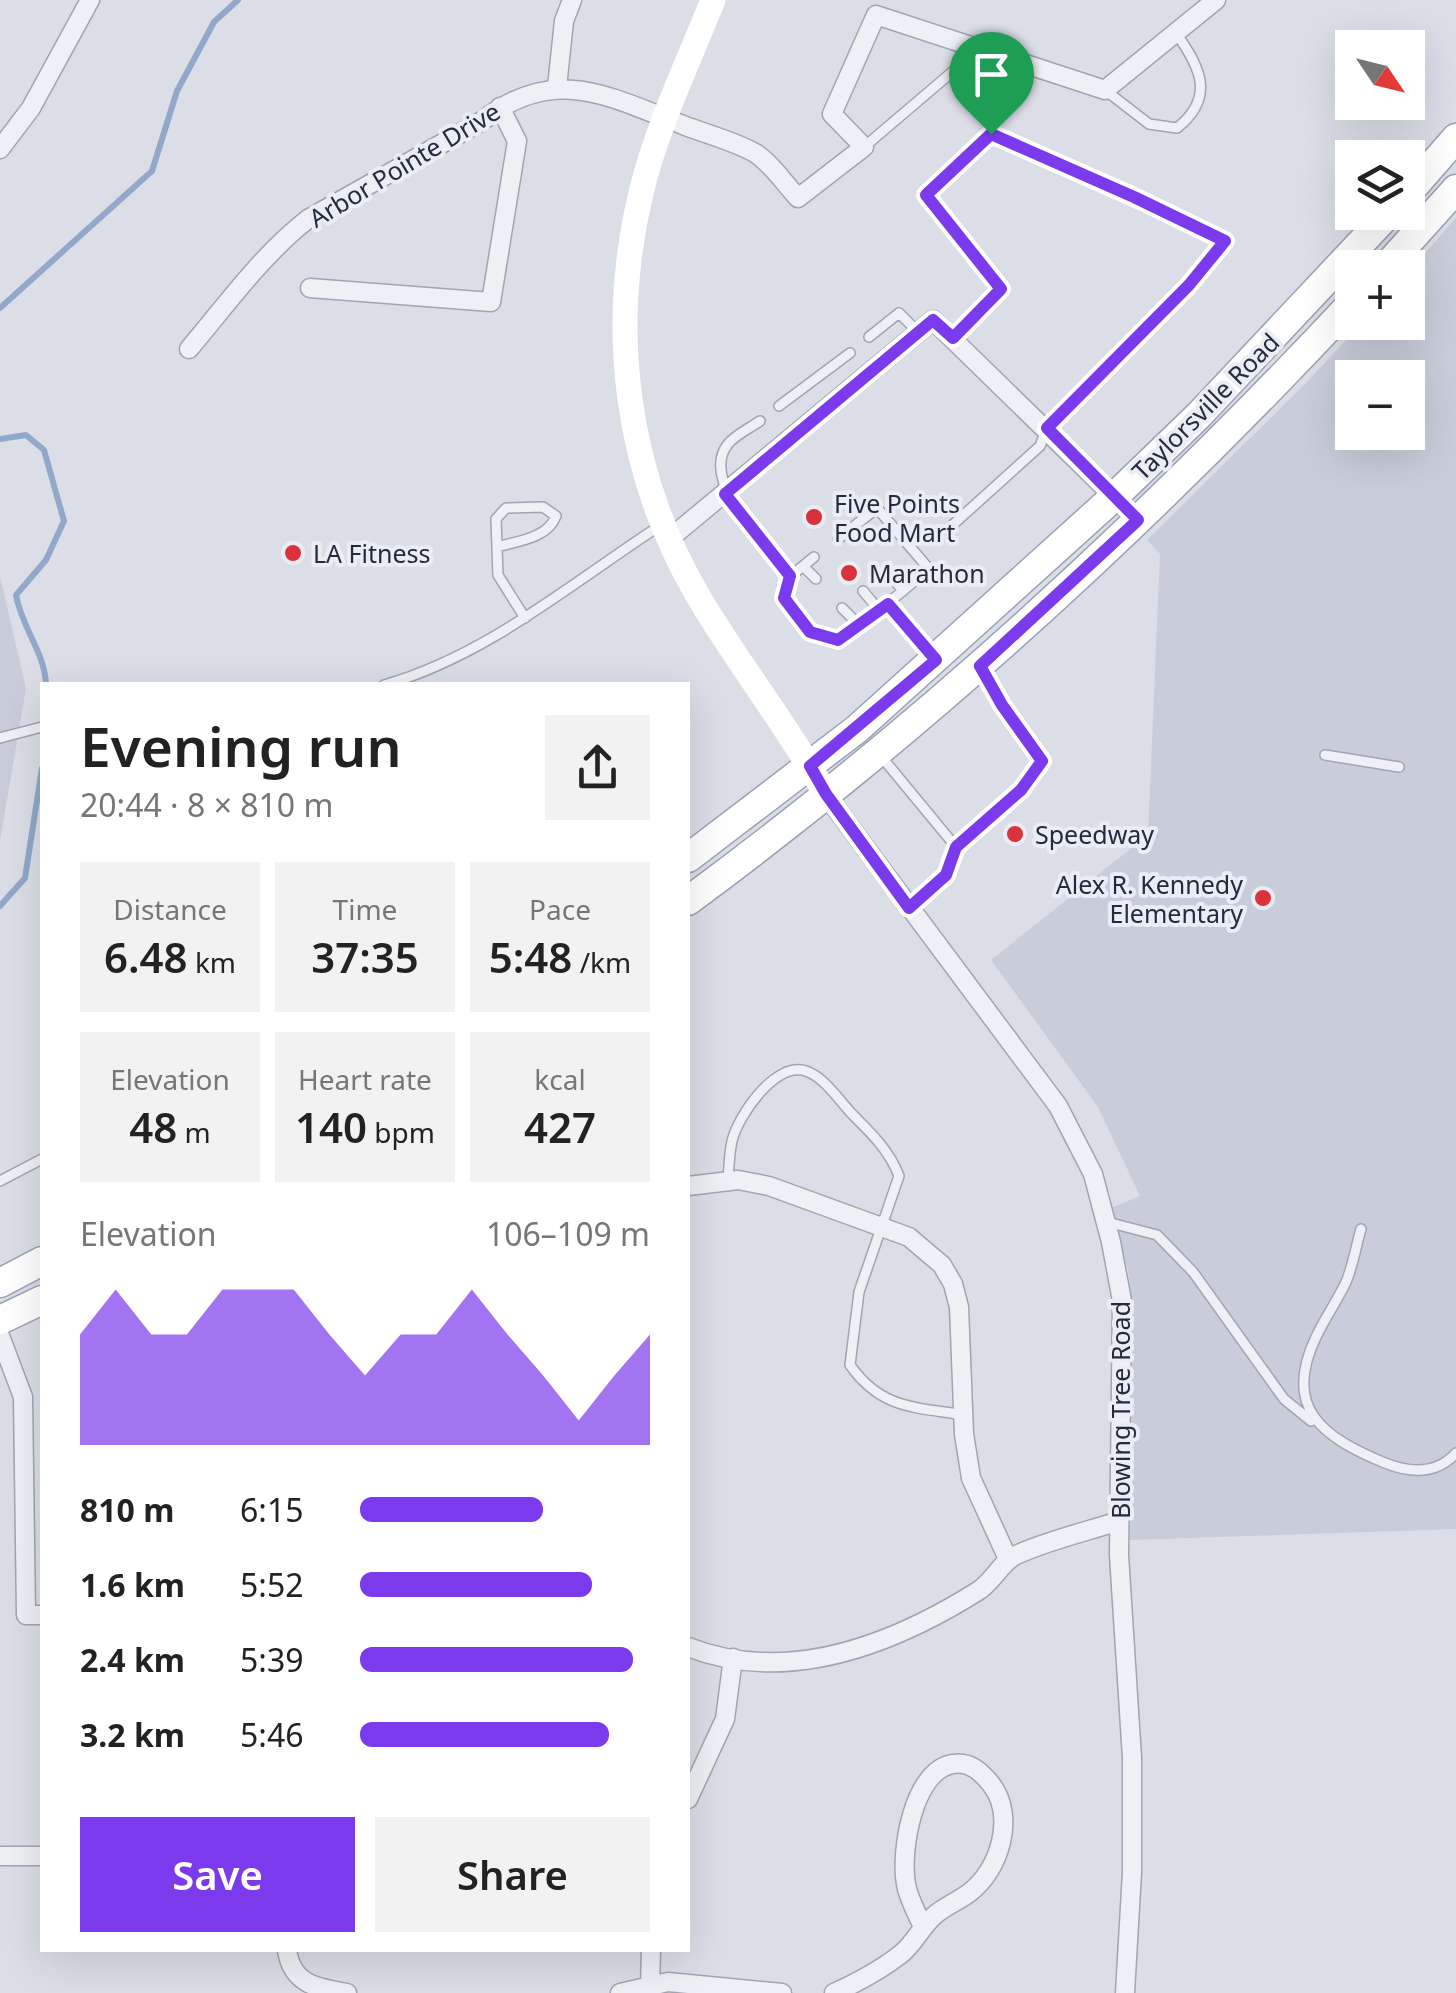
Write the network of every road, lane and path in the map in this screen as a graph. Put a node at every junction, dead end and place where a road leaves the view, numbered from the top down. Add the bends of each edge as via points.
1 (90, 0) edge
2 (572, 0) edge
3 (713, 0) edge
4 (1216, 0) edge
5 (1176, 33) junction
6 (978, 50) junction
7 (558, 88) junction
8 (1106, 90) junction
9 (500, 107) junction
10 (666, 118) junction
11 (1456, 138) edge
12 (864, 147) junction
13 (0, 149) edge
14 (1425, 174) edge
15 (1456, 189) edge
16 (1374, 230) edge
17 (1401, 250) edge
18 (310, 288) dead end
19 (1335, 320) edge
20 (918, 332) junction
21 (869, 338) dead end
22 (953, 338) junction
23 (189, 349) dead end
24 (850, 353) dead end
25 (826, 373) junction
26 (844, 394) junction
27 (779, 406) dead end
28 (760, 421) dead end
29 (1047, 428) junction
30 (725, 494) junction
31 (1115, 496) junction
32 (1138, 520) junction
33 (852, 528) junction
34 (946, 530) dead end
35 (666, 532) junction
36 (838, 539) dead end
37 (861, 541) dead end
38 (497, 547) junction
39 (814, 557) dead end
40 (804, 566) junction
41 (887, 571) dead end
42 (790, 576) junction
43 (816, 579) dead end
44 (863, 591) dead end
45 (903, 591) junction
46 (883, 607) junction
47 (842, 608) dead end
48 (525, 618) junction
49 (858, 625) junction
50 (936, 660) junction
51 (980, 666) junction
52 (392, 682) edge
53 (40, 728) edge
54 (0, 738) edge
55 (878, 753) junction
56 (1325, 755) dead end
57 (810, 766) junction
58 (1399, 767) dead end
59 (826, 794) junction
60 (956, 847) junction
61 (690, 856) edge
62 (690, 899) edge
63 (909, 908) junction
64 (40, 1160) edge
65 (728, 1180) junction
66 (0, 1181) edge
67 (690, 1186) edge
68 (1104, 1221) junction
69 (882, 1226) junction
70 (1361, 1229) dead end
71 (40, 1262) edge
72 (0, 1283) edge
73 (40, 1301) edge
74 (0, 1320) edge
75 (0, 1336) edge
76 (964, 1415) junction
77 (1326, 1432) junction
78 (1456, 1454) edge
79 (1119, 1522) junction
80 (1008, 1560) junction
81 (40, 1615) edge
82 (690, 1647) edge
83 (733, 1658) junction
84 (690, 1796) edge
85 (0, 1856) edge
86 (40, 1856) edge
87 (922, 1927) junction
88 (288, 1952) edge
89 (651, 1952) edge
90 (650, 1986) junction
91 (346, 1993) edge
92 (620, 1993) edge
93 (782, 1993) edge
94 (834, 1993) edge
95 (1125, 1993) edge

1 - 13 street via 31,108
2 - 7 street
3 - 10 street
4 - 5 street
5 - 8 street
5 - 8 lane via 1198,64 1200,88 1194,114 1177,128 1150,124
6 - 8 street
6 - 12 lane
6 - 12 street via 876,14 832,114
7 - 9 street, Arbor Pointe Drive
7 - 10 street, Arbor Pointe Drive via 592,91
9 - 18 street via 517,141 491,302
9 - 23 street, Arbor Pointe Drive via 286,237
10 - 12 street, Arbor Pointe Drive via 756,154 798,198
10 - 35 street via 628,255 624,311 637,444
11 - 14 main road
15 - 17 main road
16 - 31 main road, Taylorsville Road
19 - 32 main road, Taylorsville Road
20 - 21 lane via 900,313
20 - 22 street via 933,320
20 - 26 street
22 - 29 street
22 - 29 lane via 1001,289 926,195 991,134 1225,241
24 - 25 lane
25 - 26 lane
25 - 27 lane
26 - 30 street
28 - 30 lane via 728,442 719,460
29 - 31 street
29 - 34 lane via 1040,446
30 - 35 street
30 - 42 lane
31 - 32 street
31 - 50 main road, Taylorsville Road
32 - 51 main road, Taylorsville Road
33 - 36 lane
33 - 37 lane
33 - 45 lane via 878,508 929,569
35 - 48 lane
35 - 57 street via 698,597
38 - 38 lane via 496,518 506,508 542,506 556,516 537,536
38 - 48 lane via 498,575
39 - 40 lane
40 - 42 lane
40 - 43 lane
41 - 45 lane
42 - 49 lane via 784,598 810,632 838,640
44 - 46 lane
45 - 46 lane
46 - 49 lane
46 - 50 lane
47 - 49 lane
48 - 52 lane
50 - 57 main road, Taylorsville Road
51 - 55 main road, Taylorsville Road
51 - 60 lane via 1042,761 1021,790
53 - 54 lane
55 - 59 main road, Taylorsville Road
55 - 60 lane
56 - 58 lane
57 - 59 street
57 - 61 main road, Taylorsville Road
59 - 62 main road, Taylorsville Road
59 - 63 street, Blowing Tree Road
60 - 63 lane via 946,875
63 - 68 street, Blowing Tree Road via 1058,1106 1093,1174
64 - 66 lane
65 - 67 street
65 - 69 street via 769,1186
65 - 69 lane via 732,1138 750,1106 783,1071 805,1071 825,1084 892,1159 899,1176
68 - 77 lane via 1157,1235 1193,1272 1284,1400
68 - 79 street, Blowing Tree Road via 1122,1301
69 - 76 street via 927,1249 953,1284 960,1307
69 - 76 lane via 859,1292 850,1365 867,1389 902,1405
70 - 77 lane via 1348,1278 1303,1376 1304,1400
71 - 72 main road
73 - 74 main road
75 - 81 street via 23,1398 26,1615
76 - 80 street via 971,1478
77 - 78 lane via 1398,1468 1432,1470
79 - 80 street
79 - 95 street, Blowing Tree Road via 1132,1758
80 - 83 street via 989,1584 930,1621 869,1646 826,1658
82 - 83 street
83 - 84 street via 726,1718
85 - 86 street
87 - 87 street via 972,1892 993,1865 1005,1826 999,1795 964,1763 948,1764 929,1781 910,1817 906,1887
87 - 94 street via 903,1952
88 - 91 street via 301,1980
89 - 90 street
90 - 92 street
90 - 93 street

